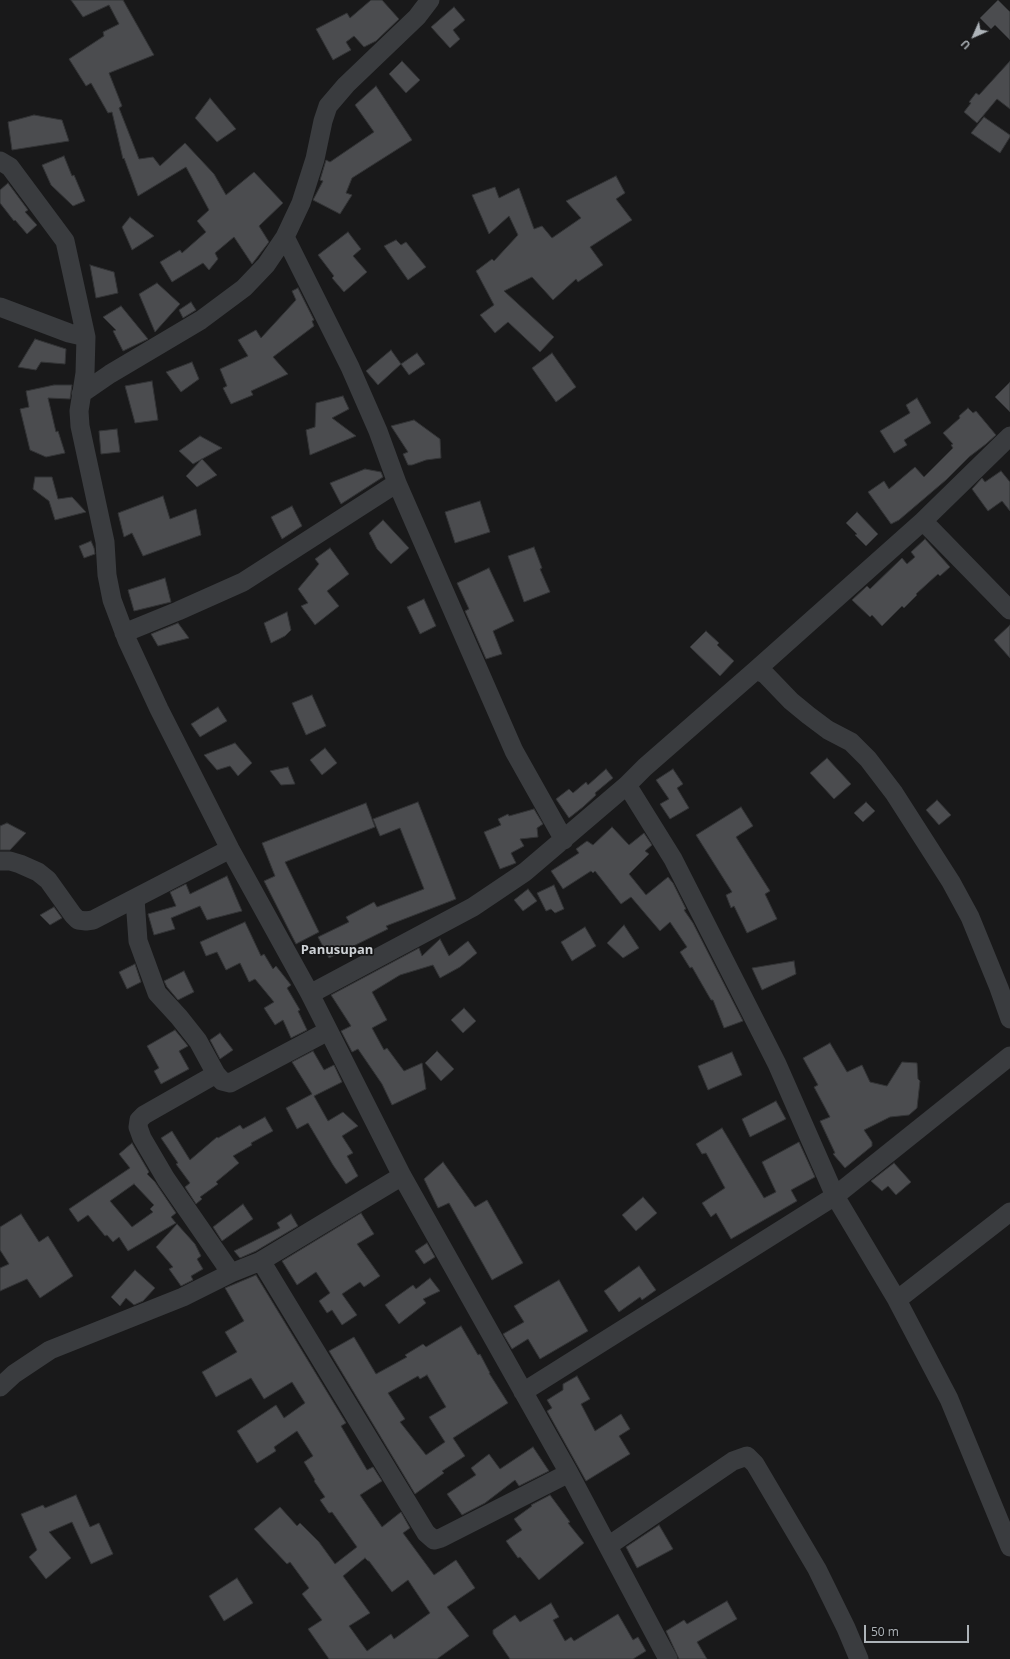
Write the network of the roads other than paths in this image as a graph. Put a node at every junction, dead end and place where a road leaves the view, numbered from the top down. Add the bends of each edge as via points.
1 (430, 0) edge
2 (0, 161) edge
3 (286, 237) junction
4 (0, 307) edge
5 (86, 337) junction
6 (81, 394) junction
7 (1010, 436) edge
8 (397, 483) junction
9 (923, 521) junction
10 (1010, 610) edge
11 (124, 633) junction
12 (756, 670) junction
13 (627, 785) junction
14 (564, 840) junction
15 (230, 849) junction
16 (0, 861) edge
17 (135, 898) junction
18 (310, 994) junction
19 (1010, 1019) edge
20 (328, 1031) junction
21 (1010, 1056) edge
22 (216, 1074) junction
23 (402, 1176) junction
24 (835, 1196) junction
25 (1010, 1212) edge
26 (261, 1261) junction
27 (231, 1273) junction
28 (898, 1300) junction
29 (0, 1387) edge
30 (523, 1392) junction
31 (569, 1473) junction
32 (608, 1546) junction
33 (1010, 1547) edge
34 (668, 1659) edge
35 (859, 1659) edge

1 - 3 street via 417,17 346,85 328,106 322,121 313,166
2 - 5 street via 10,167 65,241
3 - 6 street via 266,265 244,288 201,320
3 - 8 street via 350,367
4 - 5 street
5 - 6 street via 85,373
6 - 11 street via 80,426 104,542 112,600
7 - 9 street
8 - 11 street via 243,582
8 - 14 street via 514,751
9 - 10 street
9 - 12 street
11 - 15 street via 159,709
12 - 13 street
12 - 19 street via 765,674 808,715 828,730 851,742 868,759 894,793 951,882 970,917
13 - 14 street
13 - 24 street via 673,859 777,1064
14 - 18 street via 525,872 473,907
15 - 17 street
15 - 18 street
16 - 17 street via 10,861 28,867 48,880 78,920 93,920
17 - 22 street via 138,940 157,993 198,1041
18 - 20 street
20 - 22 street via 230,1083 222,1081
20 - 23 street
21 - 24 street
22 - 27 street via 144,1115 139,1120 138,1127 166,1179
23 - 26 street
23 - 30 street
24 - 28 street
24 - 30 street
25 - 28 street
26 - 27 street
26 - 31 street via 426,1533 434,1540
27 - 29 street via 183,1297 50,1350 14,1374
28 - 33 street via 949,1399
30 - 31 street
31 - 32 street
32 - 34 street
32 - 35 street via 732,1461 747,1456 755,1464 817,1569

